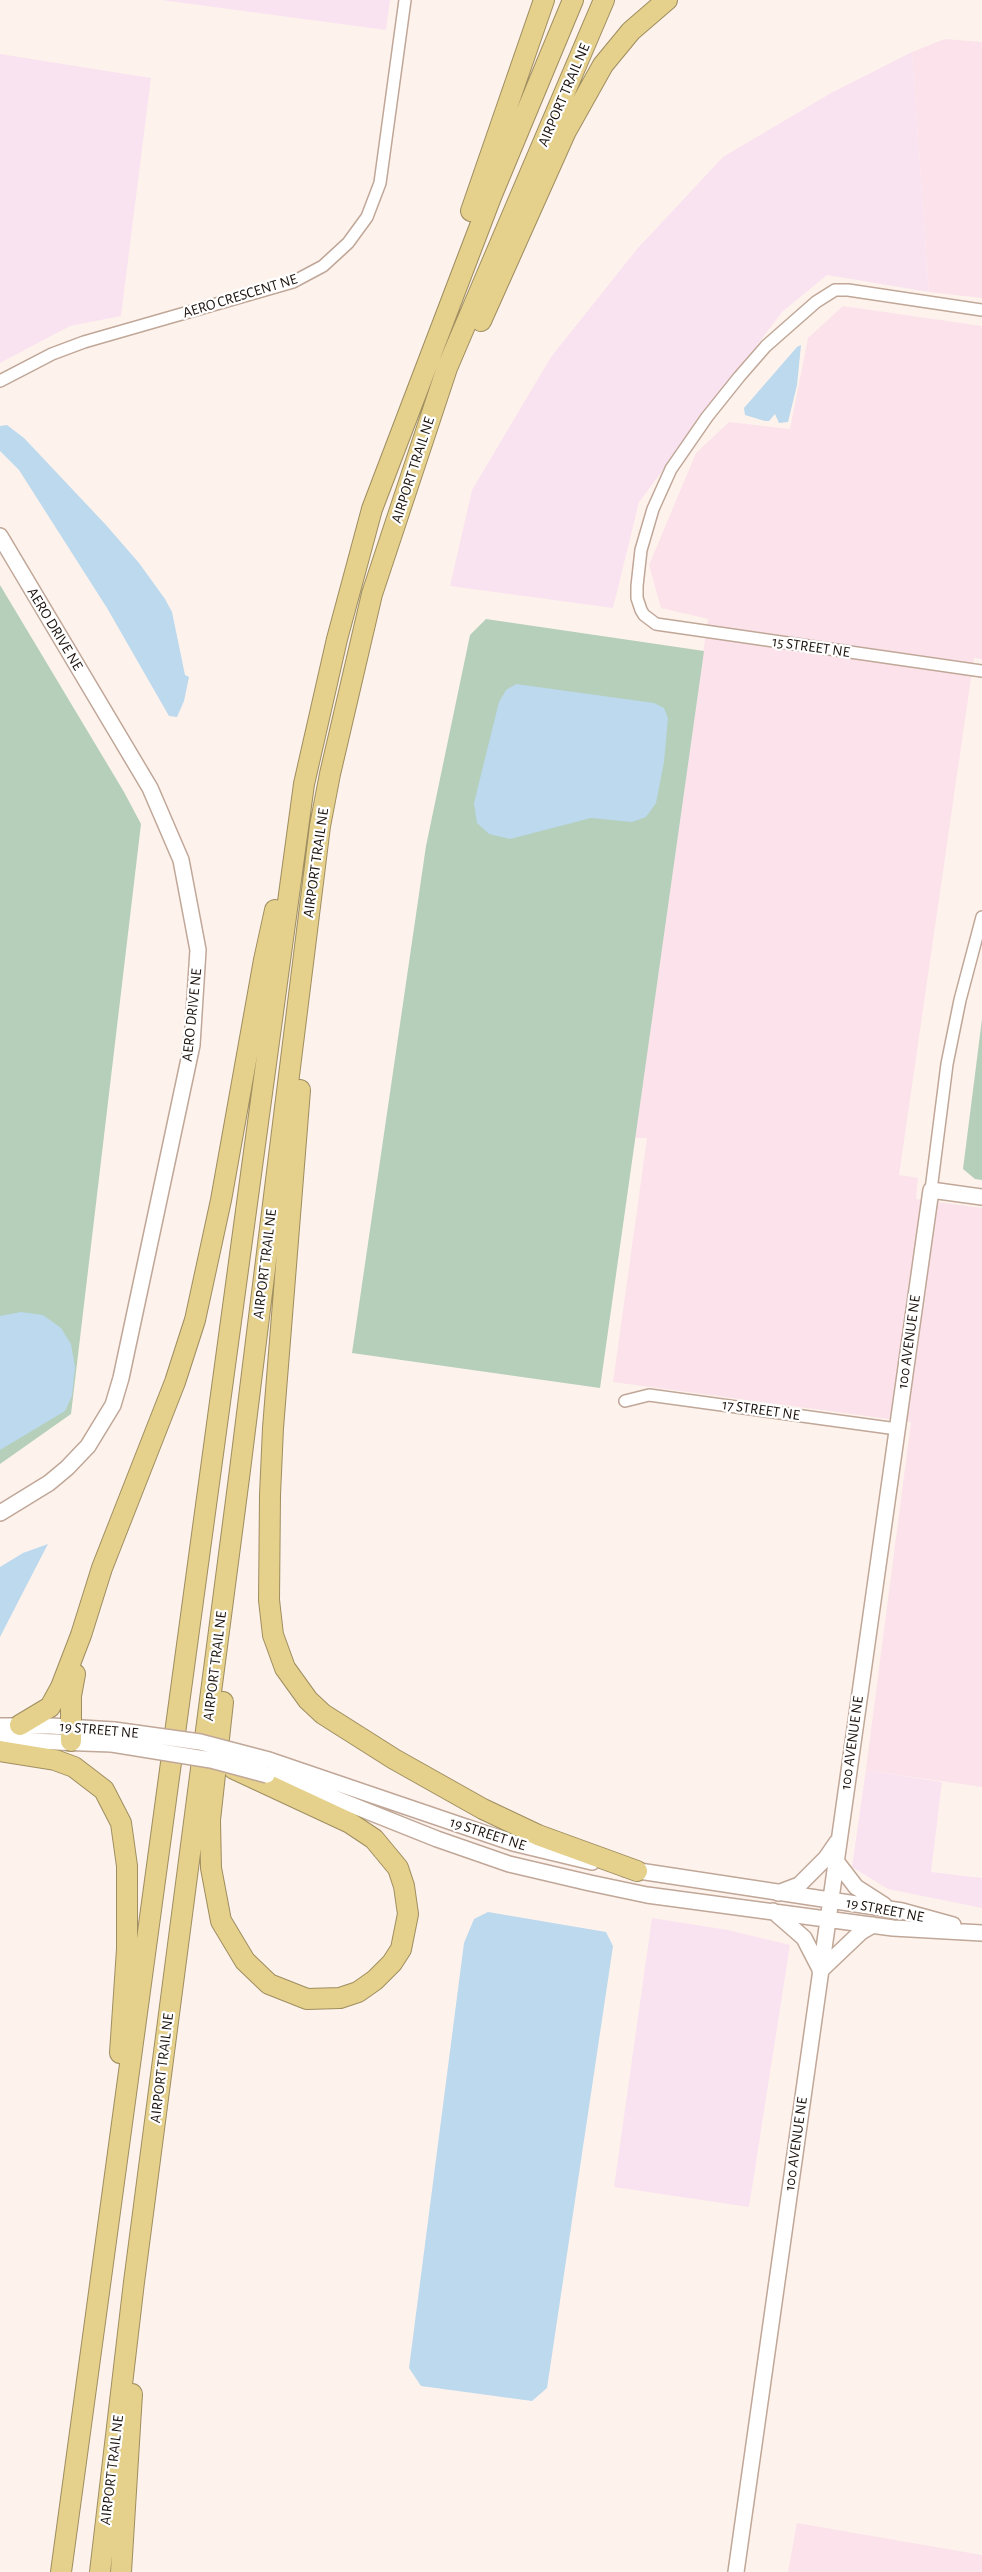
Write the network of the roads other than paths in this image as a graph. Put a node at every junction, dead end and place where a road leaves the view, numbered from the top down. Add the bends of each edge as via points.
1 (405, 0) edge
2 (544, 0) edge
3 (573, 0) edge
4 (604, 0) edge
5 (667, 0) edge
6 (982, 310) edge
7 (0, 381) edge
8 (372, 509) junction
9 (0, 536) edge
10 (372, 594) junction
11 (982, 671) edge
12 (304, 784) junction
13 (320, 826) junction
14 (982, 917) edge
15 (931, 1190) junction
16 (982, 1197) edge
17 (625, 1401) dead end
18 (897, 1428) junction
19 (240, 1470) junction
20 (0, 1513) edge
21 (81, 1636) junction
22 (20, 1725) junction
23 (0, 1726) edge
24 (71, 1734) junction
25 (113, 1737) junction
26 (0, 1740) edge
27 (0, 1751) edge
28 (220, 1762) junction
29 (267, 1773) junction
30 (838, 1841) junction
31 (836, 1861) junction
32 (636, 1871) junction
33 (778, 1893) junction
34 (831, 1900) junction
35 (889, 1909) junction
36 (773, 1911) junction
37 (828, 1918) junction
38 (872, 1925) junction
39 (982, 1933) edge
40 (820, 1971) junction
41 (116, 2178) junction
42 (134, 2282) junction
43 (79, 2445) junction
44 (52, 2572) edge
45 (61, 2572) edge
46 (100, 2572) edge
47 (121, 2572) edge
48 (736, 2572) edge

1 - 7 street, AERO CRESCENT NE via 380,183 367,217 348,243 323,266 293,282 84,342 52,354
2 - 8 highway via 512,99 413,374
3 - 8 highway, AIRPORT TRAIL NE via 491,197
4 - 10 highway, AIRPORT TRAIL NE via 447,368
5 - 10 highway via 631,31 603,65 566,131 446,398
6 - 11 street, 15 STREET NE via 848,290 835,290 816,302 766,346 707,417 671,469 653,509 641,550 638,598 644,615 664,626
8 - 12 highway, AIRPORT TRAIL NE via 337,639
9 - 20 street, AERO DRIVE NE via 150,788 181,860 198,950 192,1045 122,1378 113,1405 88,1446 67,1468
10 - 13 highway, AIRPORT TRAIL NE
12 - 21 highway via 264,960 221,1200 195,1320 175,1382 102,1568
12 - 41 highway, AIRPORT TRAIL NE via 160,1829
13 - 19 highway, AIRPORT TRAIL NE
13 - 32 highway via 273,1428 269,1600 273,1635 285,1668 296,1685 323,1714 355,1736 483,1809 567,1847
14 - 15 street, 100 AVENUE NE via 947,1064
15 - 16 street
15 - 18 street, 100 AVENUE NE
17 - 18 street, 17 STREET NE via 649,1395
18 - 30 street, 100 AVENUE NE
19 - 28 highway via 237,1576
19 - 42 highway, AIRPORT TRAIL NE
21 - 22 highway via 50,1707
21 - 24 highway via 71,1696
22 - 23 street, 19 STREET NE
22 - 24 street, 19 STREET NE
24 - 25 street, 19 STREET NE
24 - 26 street, 19 STREET NE
25 - 28 street, 19 STREET NE, bridge
25 - 29 street, 19 STREET NE, bridge via 200,1742
27 - 41 highway via 55,1760 74,1767 104,1790 121,1823 126,1866 128,1949 121,2032
28 - 29 highway, bridge
28 - 29 highway via 210,1820 211,1868 221,1921 233,1942 257,1974 285,1992 306,1999 325,2000 358,1992 387,1969 401,1949 408,1914 398,1868 374,1839
29 - 32 street, 19 STREET NE via 514,1844
29 - 36 street, 19 STREET NE via 436,1839 526,1868 647,1894
30 - 31 street, 100 AVENUE NE
30 - 33 street via 799,1885
31 - 34 street, 100 AVENUE NE
31 - 35 street via 856,1887
32 - 33 street, 19 STREET NE
33 - 34 street, 19 STREET NE
34 - 35 street, 19 STREET NE
34 - 37 street, 100 AVENUE NE
35 - 39 street, 19 STREET NE
36 - 37 street, 19 STREET NE
36 - 40 street via 804,1938
37 - 38 street, 19 STREET NE
37 - 40 street, 100 AVENUE NE
38 - 39 street, 19 STREET NE
38 - 40 street
40 - 48 street, 100 AVENUE NE
41 - 43 highway, AIRPORT TRAIL NE
42 - 46 highway, AIRPORT TRAIL NE
42 - 47 highway via 132,2421
43 - 44 highway
43 - 45 highway, AIRPORT TRAIL NE

